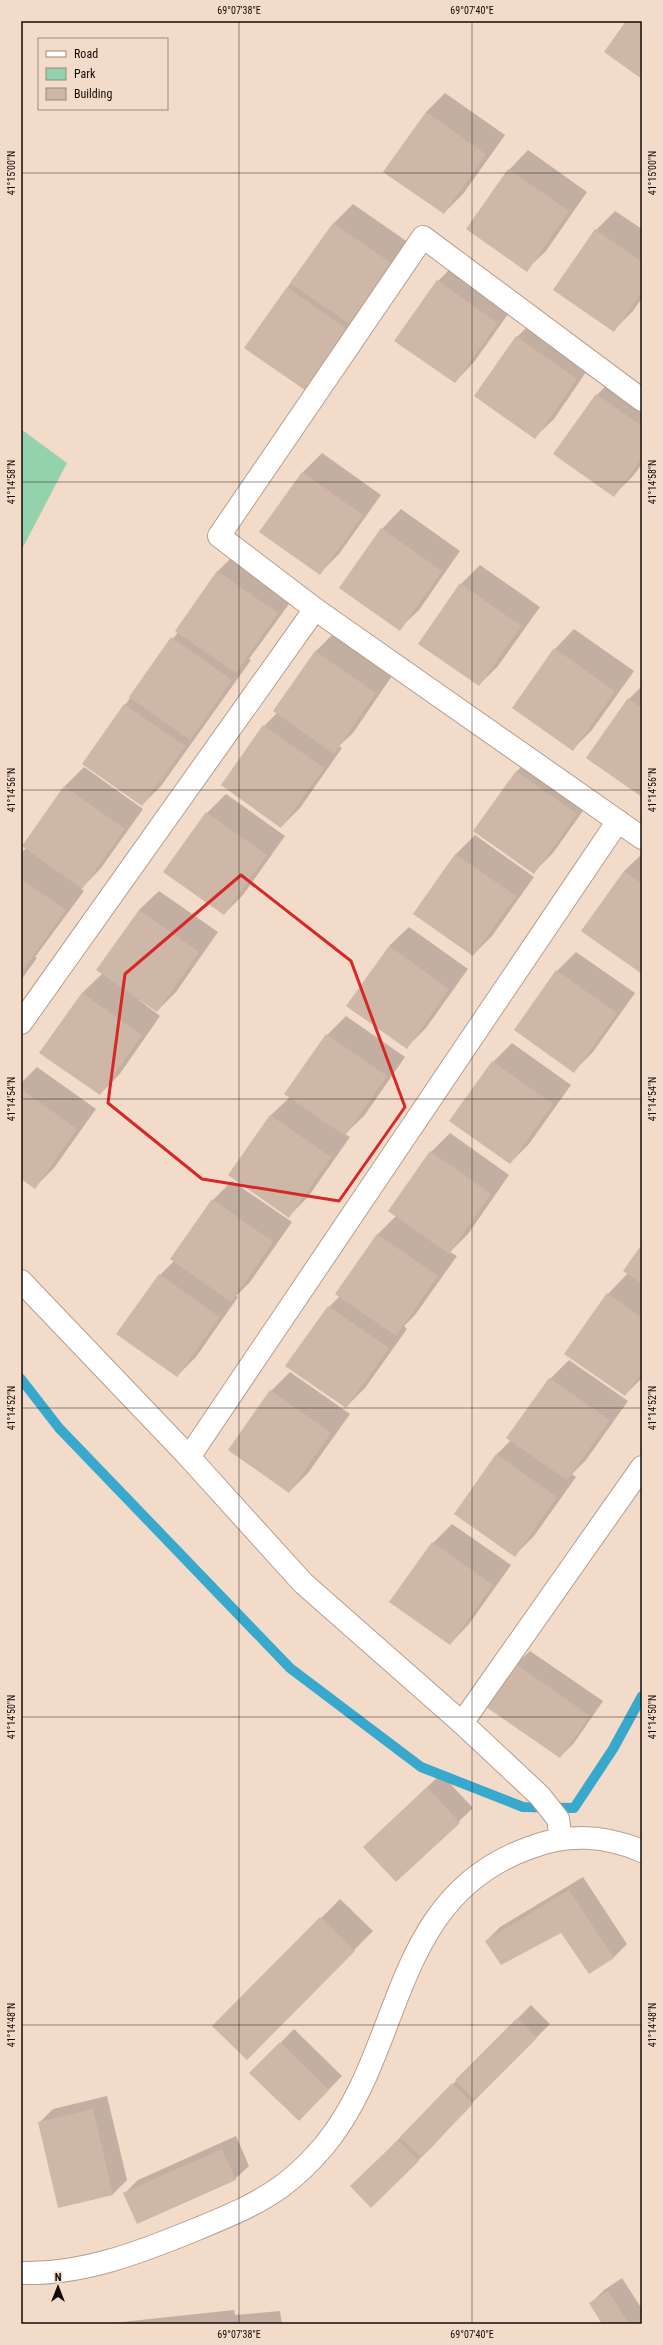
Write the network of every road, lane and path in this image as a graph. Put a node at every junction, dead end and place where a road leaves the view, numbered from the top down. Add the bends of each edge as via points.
1 (642, 400) edge
2 (315, 609) junction
3 (618, 821) junction
4 (642, 838) edge
5 (21, 1024) edge
6 (21, 1281) edge
7 (189, 1456) junction
8 (642, 1467) edge
9 (462, 1723) junction
10 (559, 1829) junction
11 (642, 1851) edge
12 (21, 2273) edge

1 - 2 street via 423,237 219,536
2 - 3 street
2 - 5 street
3 - 4 street
3 - 7 street
6 - 7 street
7 - 9 street via 303,1583
8 - 9 street
9 - 10 street via 540,1796
10 - 11 street via 601,1838
10 - 12 street via 488,1867 454,1894 441,1911 409,1970 353,2100 324,2145 282,2186 230,2215 172,2240 115,2260 85,2268

